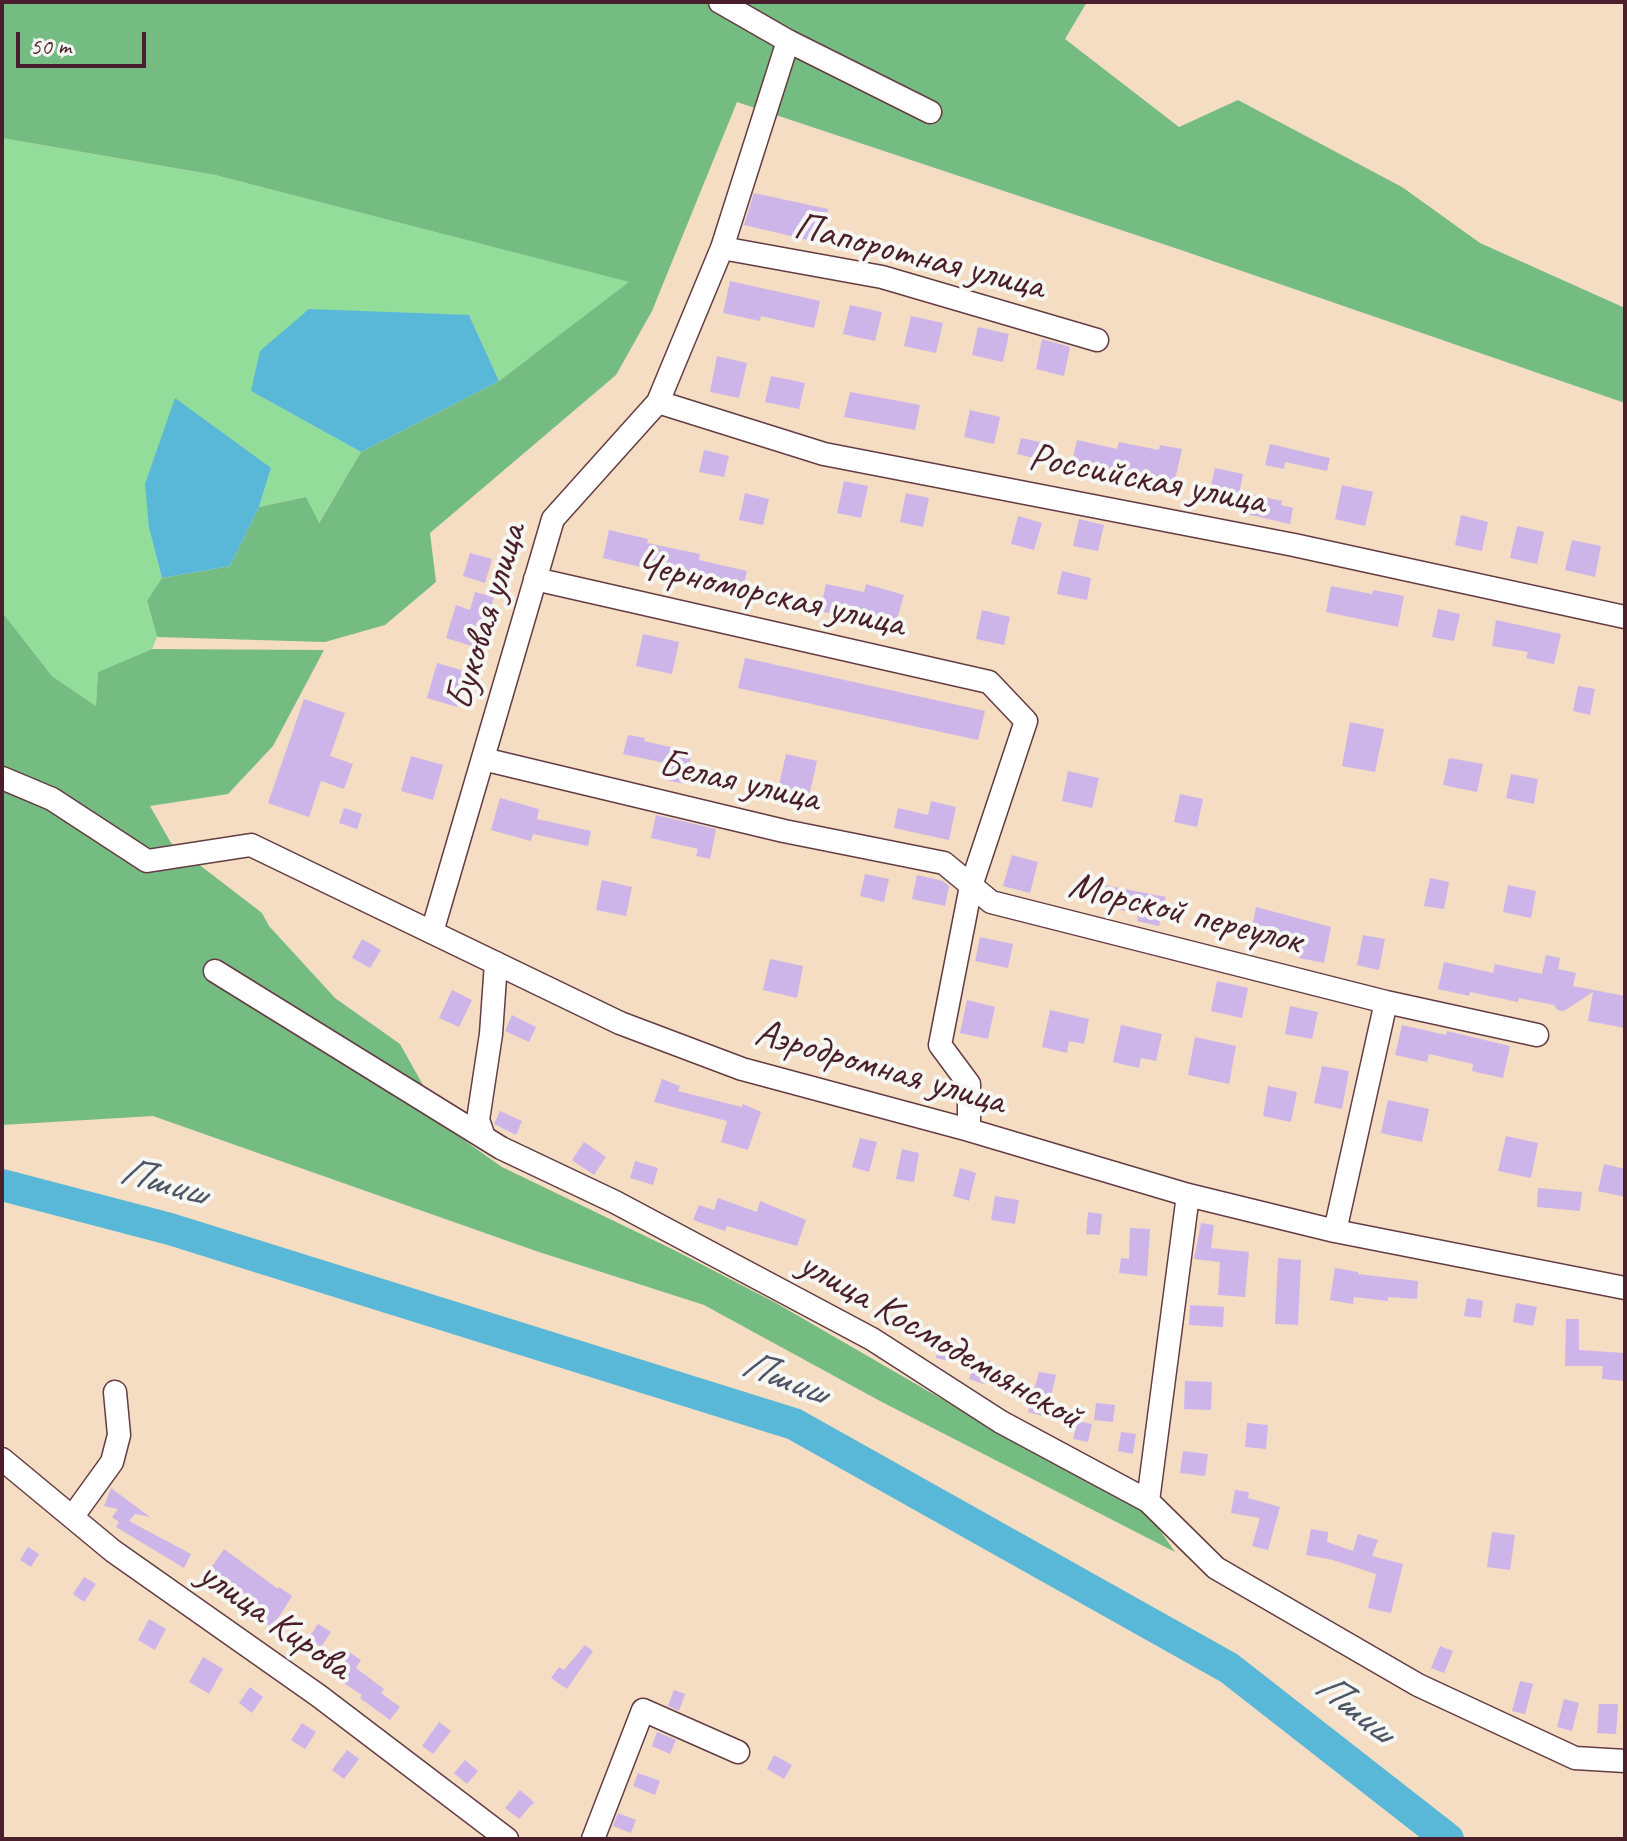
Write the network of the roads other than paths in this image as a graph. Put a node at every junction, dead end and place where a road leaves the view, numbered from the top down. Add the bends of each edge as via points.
1 (720, 2) edge
2 (788, 41) junction
3 (930, 112) dead end
4 (722, 248) junction
5 (1097, 340) dead end
6 (658, 402) junction
7 (535, 579) junction
8 (1625, 617) edge
9 (483, 759) junction
10 (2, 778) edge
11 (971, 886) junction
12 (432, 932) junction
13 (496, 963) junction
14 (215, 971) dead end
15 (1386, 1002) junction
16 (1537, 1035) dead end
17 (969, 1130) junction
18 (484, 1137) junction
19 (1188, 1195) junction
20 (1335, 1231) junction
21 (1625, 1288) edge
22 (115, 1392) dead end
23 (2, 1459) edge
24 (1148, 1501) junction
25 (73, 1516) junction
26 (738, 1752) dead end
27 (1625, 1761) edge
28 (507, 1839) edge
29 (593, 1839) edge

1 - 2 street
2 - 3 street
2 - 4 street, Буковая улица
4 - 5 street, Папоротная улица via 882,277
4 - 6 street, Буковая улица
6 - 7 street, Буковая улица via 553,519
6 - 8 street, Российская улица via 824,454 1294,545
7 - 9 street, Буковая улица
7 - 11 street, Черноморская улица via 989,682 1026,721
9 - 11 street, Белая улица via 944,863
9 - 12 street, Буковая улица
10 - 12 street, Аэродромная улица via 52,799 147,861 251,845
11 - 15 street, Морской переулок via 991,902
11 - 17 street via 940,1045 969,1084
12 - 13 street, Аэродромная улица
13 - 17 street, Аэродромная улица via 620,1023 742,1069
13 - 18 street via 478,1120
14 - 18 street, улица Космодемьянской
15 - 16 street, Морской переулок
15 - 20 street
17 - 19 street, Аэродромная улица
18 - 24 street, улица Космодемьянской via 872,1339 1001,1422
19 - 20 street, Аэродромная улица
19 - 24 street
20 - 21 street, Аэродромная улица
22 - 25 street via 119,1435 112,1462
23 - 25 street, улица Кирова
24 - 27 street, улица Космодемьянской via 1216,1568 1418,1685 1575,1758
25 - 28 street, улица Кирова via 113,1551 319,1696
26 - 29 street via 643,1710

